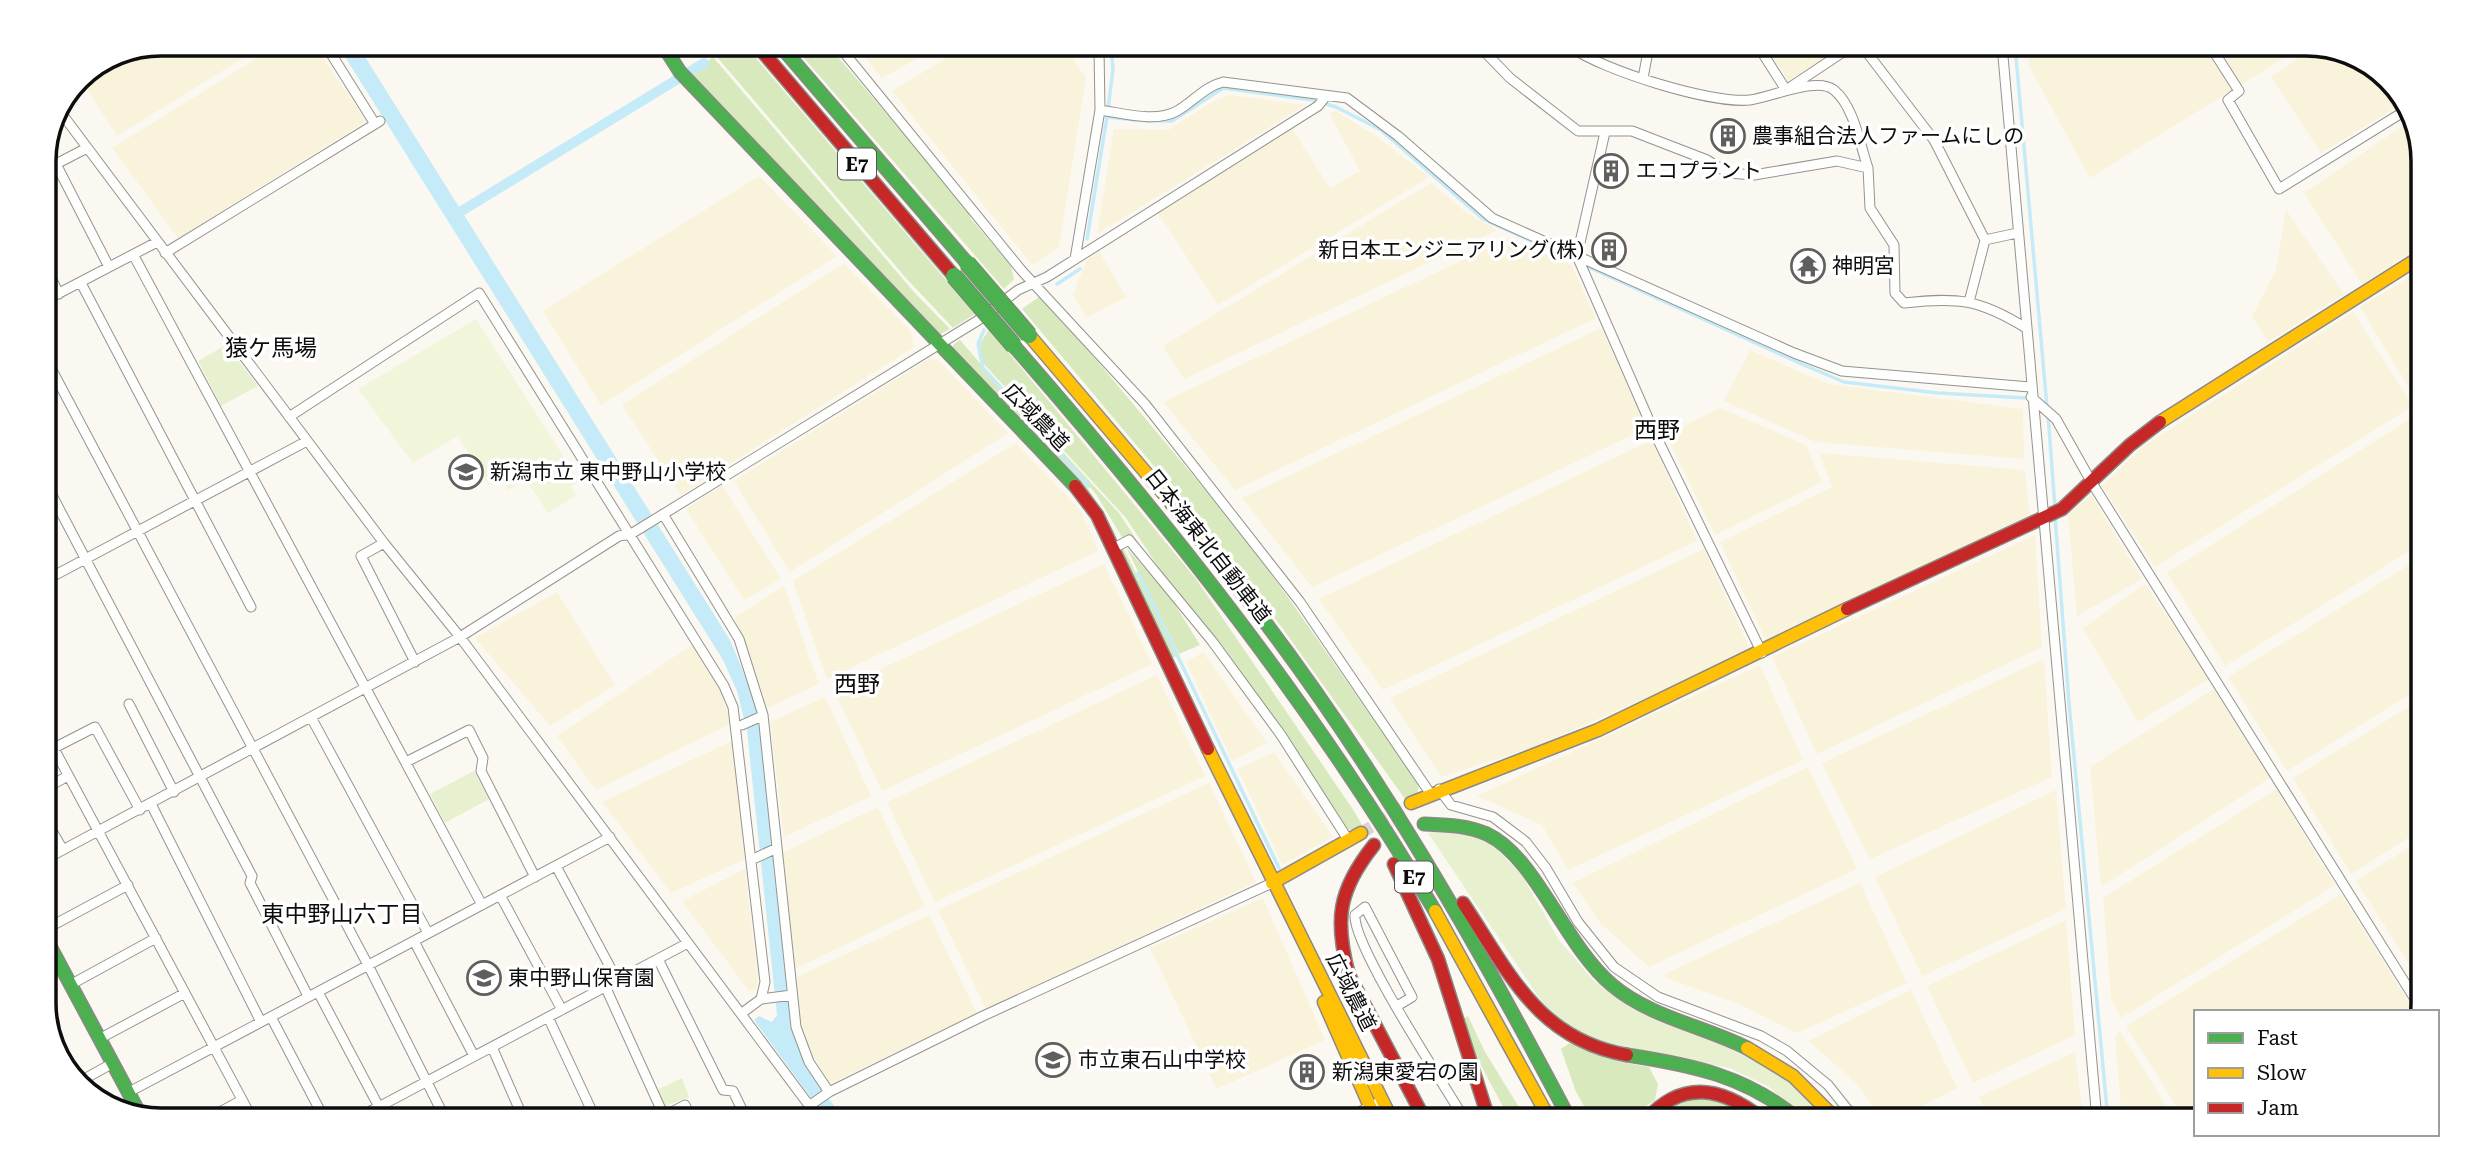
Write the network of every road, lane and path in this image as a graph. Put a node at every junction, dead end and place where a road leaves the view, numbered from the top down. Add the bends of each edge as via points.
1 (333, 56) edge
2 (670, 56) edge
3 (766, 56) edge
4 (789, 56) edge
5 (847, 56) edge
6 (1099, 56) edge
7 (1488, 56) edge
8 (1583, 56) edge
9 (1647, 56) edge
10 (1764, 56) edge
11 (1837, 56) edge
12 (1870, 56) edge
13 (2003, 56) edge
14 (2217, 56) edge
15 (1643, 78) junction
16 (1786, 90) junction
17 (1326, 96) junction
18 (1100, 110) junction
19 (2400, 114) edge
20 (66, 119) edge
21 (1605, 132) junction
22 (87, 148) junction
23 (1868, 168) junction
24 (2017, 233) junction
25 (1985, 240) junction
26 (157, 242) junction
27 (165, 253) junction
28 (134, 256) junction
29 (1577, 256) junction
30 (1075, 259) junction
31 (2411, 263) edge
32 (109, 267) junction
33 (1034, 282) junction
34 (81, 283) junction
35 (56, 287) edge
36 (59, 293) junction
37 (56, 295) edge
38 (1969, 302) junction
39 (2026, 328) junction
40 (937, 345) junction
41 (56, 378) edge
42 (2031, 392) junction
43 (289, 417) junction
44 (307, 441) junction
45 (249, 471) junction
46 (2092, 483) junction
47 (194, 501) junction
48 (56, 503) edge
49 (662, 515) junction
50 (2042, 520) junction
51 (634, 532) junction
52 (136, 533) junction
53 (384, 543) junction
54 (1112, 549) junction
55 (85, 559) junction
56 (56, 575) edge
57 (251, 607) dead end
58 (460, 637) junction
59 (1259, 645) junction
60 (1762, 653) junction
61 (415, 662) junction
62 (367, 688) junction
63 (129, 704) dead end
64 (760, 717) dead end
65 (312, 719) junction
66 (742, 725) dead end
67 (56, 747) edge
68 (1354, 750) junction
69 (252, 751) junction
70 (56, 752) edge
71 (406, 762) junction
72 (68, 776) junction
73 (202, 777) junction
74 (56, 782) edge
75 (1435, 791) junction
76 (174, 792) junction
77 (1411, 803) tunnel mouth
78 (151, 804) junction
79 (139, 810) junction
80 (1424, 824) dead end
81 (100, 831) junction
82 (56, 837) edge
83 (610, 837) junction
84 (1355, 837) joint
85 (1374, 845) tunnel mouth
86 (775, 849) junction
87 (64, 850) junction
88 (56, 854) edge
89 (754, 859) junction
90 (556, 866) junction
91 (535, 877) junction
92 (1272, 883) junction
93 (128, 885) junction
94 (500, 895) junction
95 (482, 905) junction
96 (56, 926) edge
97 (428, 933) junction
98 (156, 938) junction
99 (414, 941) junction
100 (686, 944) junction
101 (658, 959) junction
102 (56, 965) edge
103 (368, 965) junction
104 (617, 981) junction
105 (70, 985) junction
106 (605, 986) junction
107 (318, 992) junction
108 (185, 993) junction
109 (2411, 993) edge
110 (308, 996) junction
111 (790, 996) junction
112 (761, 999) junction
113 (1397, 1006) junction
114 (562, 1010) junction
115 (742, 1013) junction
116 (271, 1017) junction
117 (548, 1017) junction
118 (261, 1022) junction
119 (99, 1039) junction
120 (492, 1046) junction
121 (214, 1047) junction
122 (474, 1056) junction
123 (113, 1063) junction
124 (88, 1078) edge
125 (428, 1081) junction
126 (129, 1092) junction
127 (827, 1093) junction
128 (242, 1100) junction
129 (135, 1104) edge
130 (811, 1104) junction
131 (227, 1108) edge
132 (246, 1108) edge
133 (319, 1108) edge
134 (375, 1108) edge
135 (377, 1108) edge
136 (440, 1108) edge
137 (519, 1108) edge
138 (590, 1108) edge
139 (660, 1108) edge
140 (741, 1108) edge
141 (813, 1108) edge
142 (1376, 1108) edge
143 (1419, 1108) edge
144 (1458, 1108) edge
145 (1485, 1108) edge
146 (1543, 1108) edge
147 (1564, 1108) edge
148 (1661, 1108) edge
149 (1748, 1108) edge
150 (1786, 1108) edge
151 (1826, 1108) edge
152 (1847, 1108) edge
153 (2096, 1108) edge

1 - 27 street via 378,122
2 - 40 main road, 広域農道
3 - 59 main road, 日本海東北自動車道 / E7, bridge via 1163,521
4 - 68 main road, 日本海東北自動車道 / E7, bridge via 1030,335 1236,586
5 - 33 street
6 - 18 street
7 - 21 street via 1578,131
8 - 15 street
9 - 15 street
10 - 16 street
11 - 16 street
12 - 25 street via 1934,140
13 - 24 street
14 - 19 street via 2239,91 2228,100 2279,189
15 - 16 street via 1686,92 1749,100
16 - 23 street via 1833,88 1845,104
17 - 18 street via 1223,82 1210,85 1166,116
17 - 29 street via 1347,98 1366,111 1492,218
17 - 30 street via 1318,106
18 - 30 street
20 - 22 street
21 - 23 street via 1633,131 1728,173 1754,176 1837,161
21 - 29 street
22 - 26 street
22 - 32 street via 57,164
23 - 38 street via 1870,208 1894,245 1895,293 1904,303 1951,298
24 - 25 street
24 - 39 street
25 - 38 street
26 - 27 street
26 - 28 street
27 - 43 street
28 - 32 street
28 - 45 street
29 - 42 street via 1842,371
29 - 60 street via 1655,434
30 - 33 street
31 - 46 main road via 2175,410
32 - 34 street
33 - 40 street
33 - 75 street via 1144,404 1300,601
34 - 36 street
34 - 47 street
35 - 36 street
36 - 37 street
38 - 39 street via 1997,310
39 - 42 street
40 - 49 street
40 - 54 main road, 広域農道 via 1078,490 1097,515
41 - 52 street
42 - 46 street via 2056,419
42 - 50 street
43 - 44 street
43 - 51 street via 479,293
44 - 45 street
44 - 53 street
45 - 47 street
45 - 62 street
46 - 50 main road
46 - 109 street
47 - 52 street
47 - 57 street
48 - 55 street
49 - 51 street
49 - 86 street via 748,661 762,715
50 - 60 main road via 1926,571
50 - 153 street
51 - 58 street via 619,536
51 - 89 street via 733,707
52 - 55 street
52 - 69 street
53 - 58 street
53 - 61 street via 361,556
54 - 84 street via 1129,540 1212,641
54 - 92 main road, 広域農道
55 - 56 street
55 - 73 street
58 - 61 street
58 - 83 street
59 - 145 main road via 1402,876 1438,959
59 - 146 main road, 日本海東北自動車道 / E7 via 1434,909
60 - 75 main road via 1566,744
61 - 62 street
62 - 65 street
62 - 71 street
63 - 76 street
64 - 66 street
65 - 69 street
65 - 97 street
67 - 79 street via 95,727
68 - 147 main road, 日本海東北自動車道 / E7 via 1478,948
68 - 150 main road via 1536,1008 1557,1028 1598,1050 1723,1072 1754,1085
69 - 73 street
69 - 103 street
70 - 72 street
71 - 91 street via 469,730 483,758 481,771
71 - 95 street
72 - 74 street
72 - 81 street
73 - 76 street
73 - 110 street
75 - 77 main road
75 - 152 street via 1451,805 1493,817 1526,842 1578,922 1614,967 1658,996 1761,1036 1787,1051 1828,1084
76 - 78 street
78 - 79 street
78 - 118 street
79 - 81 street
80 - 151 main road via 1468,825 1503,843 1533,877 1579,953 1618,990 1670,1019 1760,1054 1804,1083
81 - 87 street
81 - 93 street
82 - 87 street
83 - 90 street
83 - 100 street
84 - 92 main road
85 - 143 main road via 1353,871 1342,896 1338,928 1342,954
86 - 89 street
86 - 111 street
87 - 88 street
89 - 112 street via 765,982
90 - 91 street
90 - 104 street
91 - 94 street
92 - 127 street
92 - 142 main road, 広域農道
93 - 96 street
93 - 98 street
94 - 95 street
94 - 114 street
95 - 97 street
97 - 99 street
98 - 105 street
98 - 108 street
99 - 103 street
99 - 122 street
100 - 101 street
100 - 115 street
101 - 104 street
101 - 140 street via 723,1090 733,1091
102 - 105 main road
103 - 107 street
103 - 125 street
104 - 106 street
105 - 119 main road
106 - 114 street
106 - 139 street
107 - 110 street
107 - 134 street
108 - 119 street
108 - 121 street
110 - 116 street
111 - 112 street
111 - 127 street via 800,1040
112 - 115 street
113 - 113 street via 1357,933 1354,915 1365,907 1412,997
113 - 144 street
114 - 117 street
115 - 130 street
116 - 118 street
116 - 133 street
117 - 120 street
117 - 138 street
118 - 121 street
119 - 123 main road
120 - 122 street
120 - 137 street
121 - 126 street
121 - 128 street
122 - 125 street
123 - 124 street
123 - 126 main road
125 - 135 street
125 - 136 street
126 - 129 main road
127 - 130 street
128 - 131 street
128 - 132 street
130 - 141 street
148 - 149 main road via 1677,1095 1716,1091

